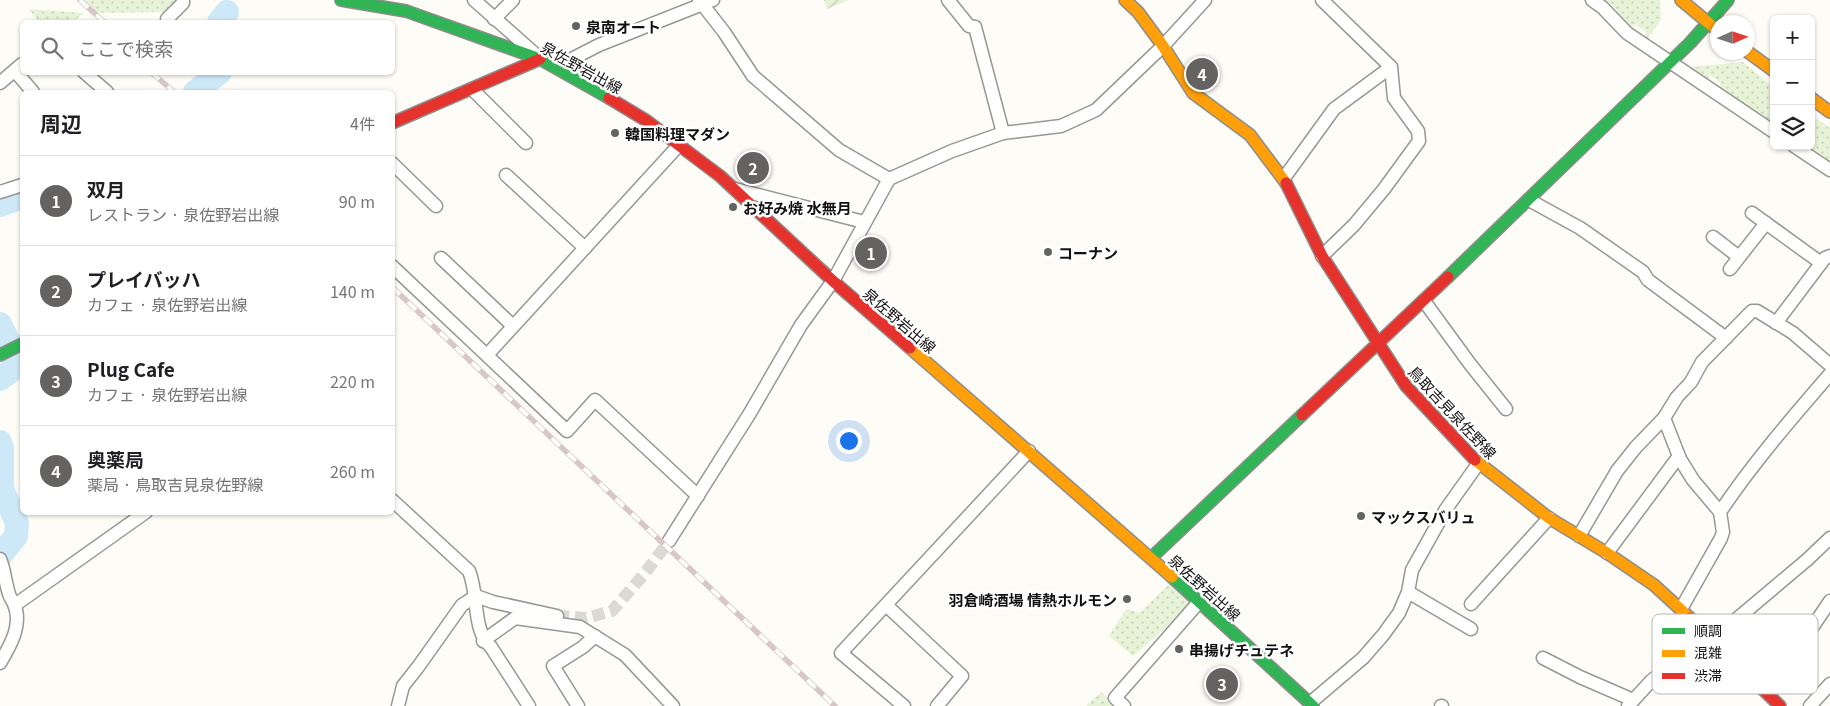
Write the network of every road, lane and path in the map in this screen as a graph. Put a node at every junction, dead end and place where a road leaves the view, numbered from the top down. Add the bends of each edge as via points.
1 (183, 0) edge
2 (340, 0) edge
3 (474, 0) edge
4 (513, 0) edge
5 (948, 0) edge
6 (1125, 0) edge
7 (1205, 0) edge
8 (1322, 0) edge
9 (1592, 0) edge
10 (1681, 0) edge
11 (1728, 0) edge
12 (705, 1) edge
13 (1720, 15) edge
14 (167, 19) dead end
15 (494, 19) junction
16 (1710, 24) edge
17 (1710, 29) edge
18 (1163, 46) junction
19 (1755, 57) edge
20 (540, 59) junction
21 (1670, 62) junction
22 (18, 67) edge
23 (556, 67) junction
24 (1391, 67) junction
25 (1770, 68) edge
26 (23, 75) edge
27 (87, 75) edge
28 (0, 83) edge
29 (472, 89) junction
30 (32, 90) edge
31 (105, 90) edge
32 (1815, 101) edge
33 (1830, 112) edge
34 (395, 122) edge
35 (1770, 129) edge
36 (1003, 133) junction
37 (526, 143) dead end
38 (679, 145) junction
39 (1800, 150) edge
40 (395, 166) edge
41 (1830, 170) edge
42 (506, 175) dead end
43 (1284, 178) junction
44 (889, 179) junction
45 (20, 186) edge
46 (733, 188) junction
47 (0, 192) edge
48 (1529, 200) junction
49 (436, 206) dead end
50 (1752, 212) dead end
51 (864, 222) junction
52 (1766, 223) junction
53 (1713, 237) dead end
54 (585, 248) junction
55 (1322, 256) junction
56 (1740, 257) junction
57 (441, 258) dead end
58 (1825, 260) edge
59 (395, 269) edge
60 (1730, 270) dead end
61 (833, 281) junction
62 (1424, 300) junction
63 (1776, 323) junction
64 (513, 326) junction
65 (1726, 338) junction
66 (1378, 343) junction
67 (20, 345) edge
68 (2, 353) edge
69 (487, 355) junction
70 (1830, 365) edge
71 (1830, 374) edge
72 (1506, 409) dead end
73 (1664, 418) junction
74 (1029, 451) junction
75 (1679, 456) junction
76 (1478, 464) junction
77 (698, 496) junction
78 (395, 503) edge
79 (1720, 512) junction
80 (142, 515) edge
81 (1549, 518) junction
82 (1580, 536) junction
83 (1830, 538) edge
84 (670, 541) tunnel mouth
85 (1607, 553) junction
86 (1151, 558) junction
87 (0, 559) edge
88 (1408, 592) junction
89 (476, 596) junction
90 (1830, 601) edge
91 (1199, 602) junction
92 (1472, 604) dead end
93 (15, 605) junction
94 (886, 605) junction
95 (1681, 609) junction
96 (1686, 614) edge
97 (1743, 614) edge
98 (557, 616) tunnel mouth
99 (1818, 618) edge
100 (1471, 629) dead end
101 (595, 636) junction
102 (484, 641) junction
103 (1543, 658) dead end
104 (0, 663) edge
105 (1652, 684) edge
106 (1830, 684) edge
107 (1769, 694) edge
108 (1636, 702) edge
109 (1311, 705) edge
110 (398, 706) edge
111 (529, 706) edge
112 (578, 706) edge
113 (673, 706) edge
114 (904, 706) edge
115 (937, 706) edge
116 (1124, 706) edge
117 (1780, 706) edge
118 (1810, 706) edge

1 - 14 street via 183,4
2 - 20 main road, 泉佐野岩出線 via 406,11
3 - 15 street
4 - 15 street
5 - 36 street via 969,26 975,27
6 - 18 main road, 鳥取吉見泉佐野線
7 - 18 street
8 - 24 street
9 - 21 street via 1627,33
10 - 16 main road
11 - 13 main road
12 - 23 street via 598,45
12 - 44 street via 753,76 839,150
15 - 20 street
17 - 21 main road
18 - 36 street via 1096,110 1061,126
18 - 43 main road, 鳥取吉見泉佐野線 via 1193,93 1250,135
19 - 25 main road
20 - 23 main road, 泉佐野岩出線
20 - 29 main road
21 - 35 street
21 - 48 main road
22 - 28 street
23 - 38 main road, 泉佐野岩出線 via 647,121
24 - 43 street via 1334,109
24 - 55 street via 1394,98 1418,131 1419,141 1384,189
26 - 30 street
27 - 31 street
29 - 34 main road
29 - 37 street
32 - 33 main road
36 - 44 street
38 - 46 main road, 泉佐野岩出線
38 - 54 street
39 - 41 street
40 - 49 street
42 - 54 street
43 - 55 main road, 鳥取吉見泉佐野線
44 - 51 street
45 - 47 street
46 - 51 street
46 - 61 main road, 泉佐野岩出線
48 - 62 main road
48 - 65 street via 1596,239
50 - 52 street
51 - 61 street
52 - 56 street
52 - 58 street
53 - 56 street
54 - 64 street
55 - 66 main road, 鳥取吉見泉佐野線
56 - 60 street
57 - 64 street
58 - 63 street
59 - 69 street
61 - 74 main road, 泉佐野岩出線
61 - 77 street via 801,325
62 - 66 main road
62 - 72 street
63 - 65 street via 1752,311
63 - 70 street via 1793,333
64 - 69 street
65 - 73 street via 1702,362
66 - 76 main road, 鳥取吉見泉佐野線 via 1406,386
66 - 86 main road
67 - 68 main road
69 - 77 street via 566,431 596,400
71 - 79 street via 1777,435
73 - 75 street
73 - 82 street via 1617,471
74 - 86 main road, 泉佐野岩出線
74 - 94 street
75 - 79 street via 1692,480
75 - 85 street
76 - 81 main road, 鳥取吉見泉佐野線
76 - 88 street via 1446,509 1412,570
77 - 84 street
78 - 89 street via 469,570
79 - 95 street via 1721,538
80 - 93 street
81 - 82 main road, 鳥取吉見泉佐野線
81 - 92 street
82 - 85 main road, 鳥取吉見泉佐野線
83 - 97 street
85 - 95 main road, 鳥取吉見泉佐野線 via 1654,585
86 - 91 main road, 泉佐野岩出線
87 - 93 street via 9,595
88 - 100 street
88 - 109 street via 1399,613 1383,636
89 - 98 street
89 - 102 street via 477,618
89 - 110 street via 462,605 403,686
90 - 99 street
91 - 109 main road, 泉佐野岩出線
91 - 116 street via 1115,698
93 - 104 street via 18,626
94 - 114 street via 841,653
94 - 115 street via 962,676
95 - 96 main road, 鳥取吉見泉佐野線
101 - 102 street via 580,627 515,618
101 - 112 street via 553,666
101 - 113 street via 625,655
102 - 111 street
103 - 108 street
105 - 108 street
106 - 118 street
107 - 117 main road, 鳥取吉見泉佐野線

